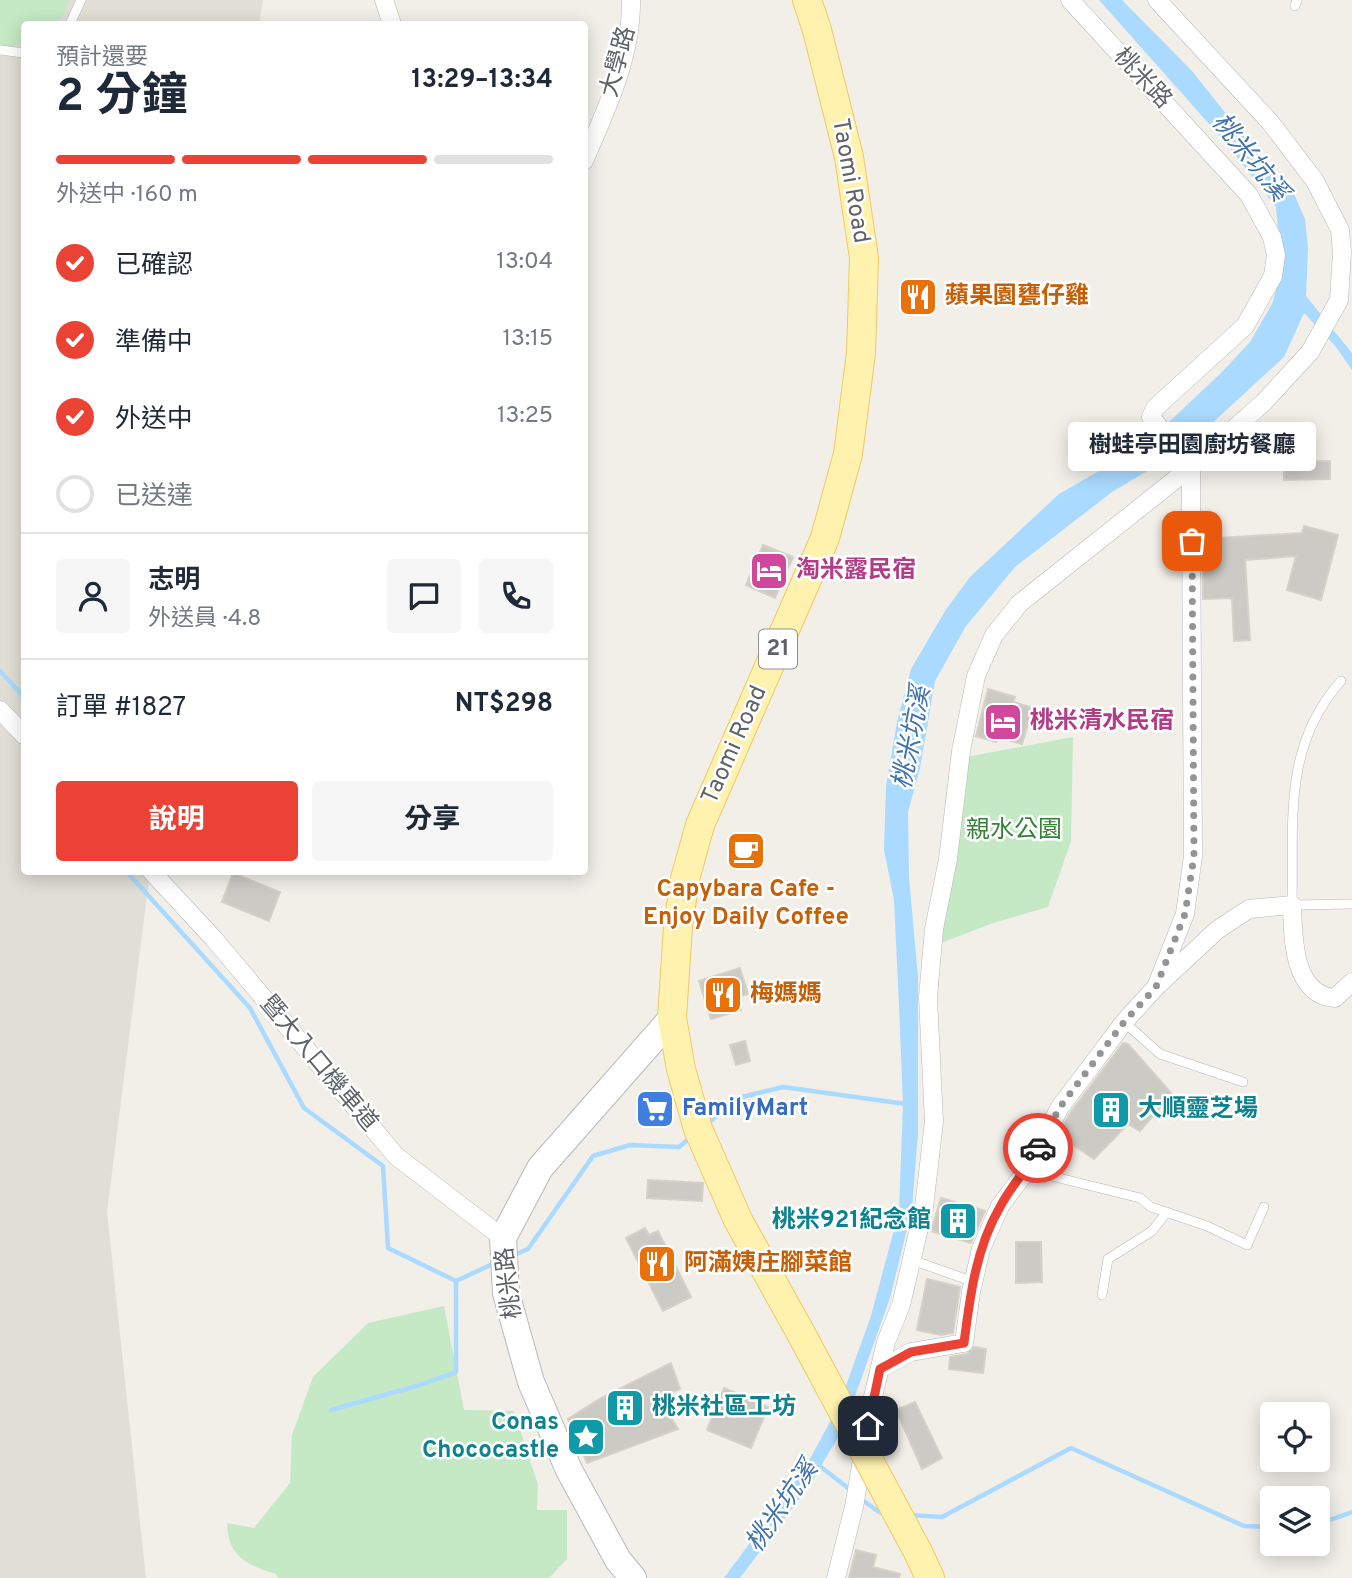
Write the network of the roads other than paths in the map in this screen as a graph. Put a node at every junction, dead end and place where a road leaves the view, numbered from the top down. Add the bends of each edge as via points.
1 (81, 0) edge
2 (384, 0) edge
3 (631, 0) edge
4 (807, 0) edge
5 (1070, 0) edge
6 (1157, 0) edge
7 (71, 21) edge
8 (391, 21) edge
9 (0, 50) edge
10 (21, 52) edge
11 (588, 152) edge
12 (1187, 463) junction
13 (1340, 681) dead end
14 (0, 710) edge
15 (21, 732) edge
16 (155, 875) edge
17 (1352, 904) edge
18 (1292, 905) junction
19 (1352, 982) edge
20 (1156, 987) junction
21 (671, 1018) junction
22 (1124, 1022) junction
23 (1243, 1082) dead end
24 (1027, 1170) junction
25 (1264, 1207) dead end
26 (1167, 1212) junction
27 (503, 1238) junction
28 (912, 1260) junction
29 (974, 1282) junction
30 (1102, 1295) dead end
31 (880, 1369) junction
32 (924, 1566) edge
33 (633, 1578) edge
34 (836, 1578) edge

1 - 7 lane
2 - 8 street
3 - 11 street, 大學路 via 615,90
4 - 21 main road, Taomi Road / 21 via 849,157 864,258 861,353 848,454 825,538 700,825 685,879
5 - 12 street, 桃米路 via 1250,195 1272,237 1276,255 1273,276 1245,326 1155,408 1151,417
6 - 12 street via 1270,122 1315,181 1340,230 1342,252 1339,300 1310,352 1264,402
9 - 10 lane
12 - 20 street via 1194,856 1185,914
12 - 28 street via 1020,603 994,635 976,676 934,929 928,997 934,1122 924,1207
13 - 18 lane via 1312,721 1292,796
14 - 15 street
16 - 27 street, 暨大入口機車道 via 396,1156
17 - 18 lane
18 - 19 street via 1293,940 1310,990 1335,998
18 - 20 street via 1249,909 1217,930
20 - 22 street
21 - 27 street, 桃米路 via 540,1168
21 - 32 main road, 21, bridge via 681,1069 708,1153 738,1220
22 - 23 lane via 1160,1054
22 - 24 street via 1060,1107
24 - 26 lane via 1140,1198
24 - 29 street via 1000,1206 981,1249
25 - 26 lane via 1247,1245
26 - 30 lane via 1152,1231 1108,1259
27 - 33 street, 桃米路 via 506,1293 531,1381 569,1470 618,1560
28 - 29 lane
28 - 31 street
29 - 31 street via 964,1343 911,1352
31 - 34 street

